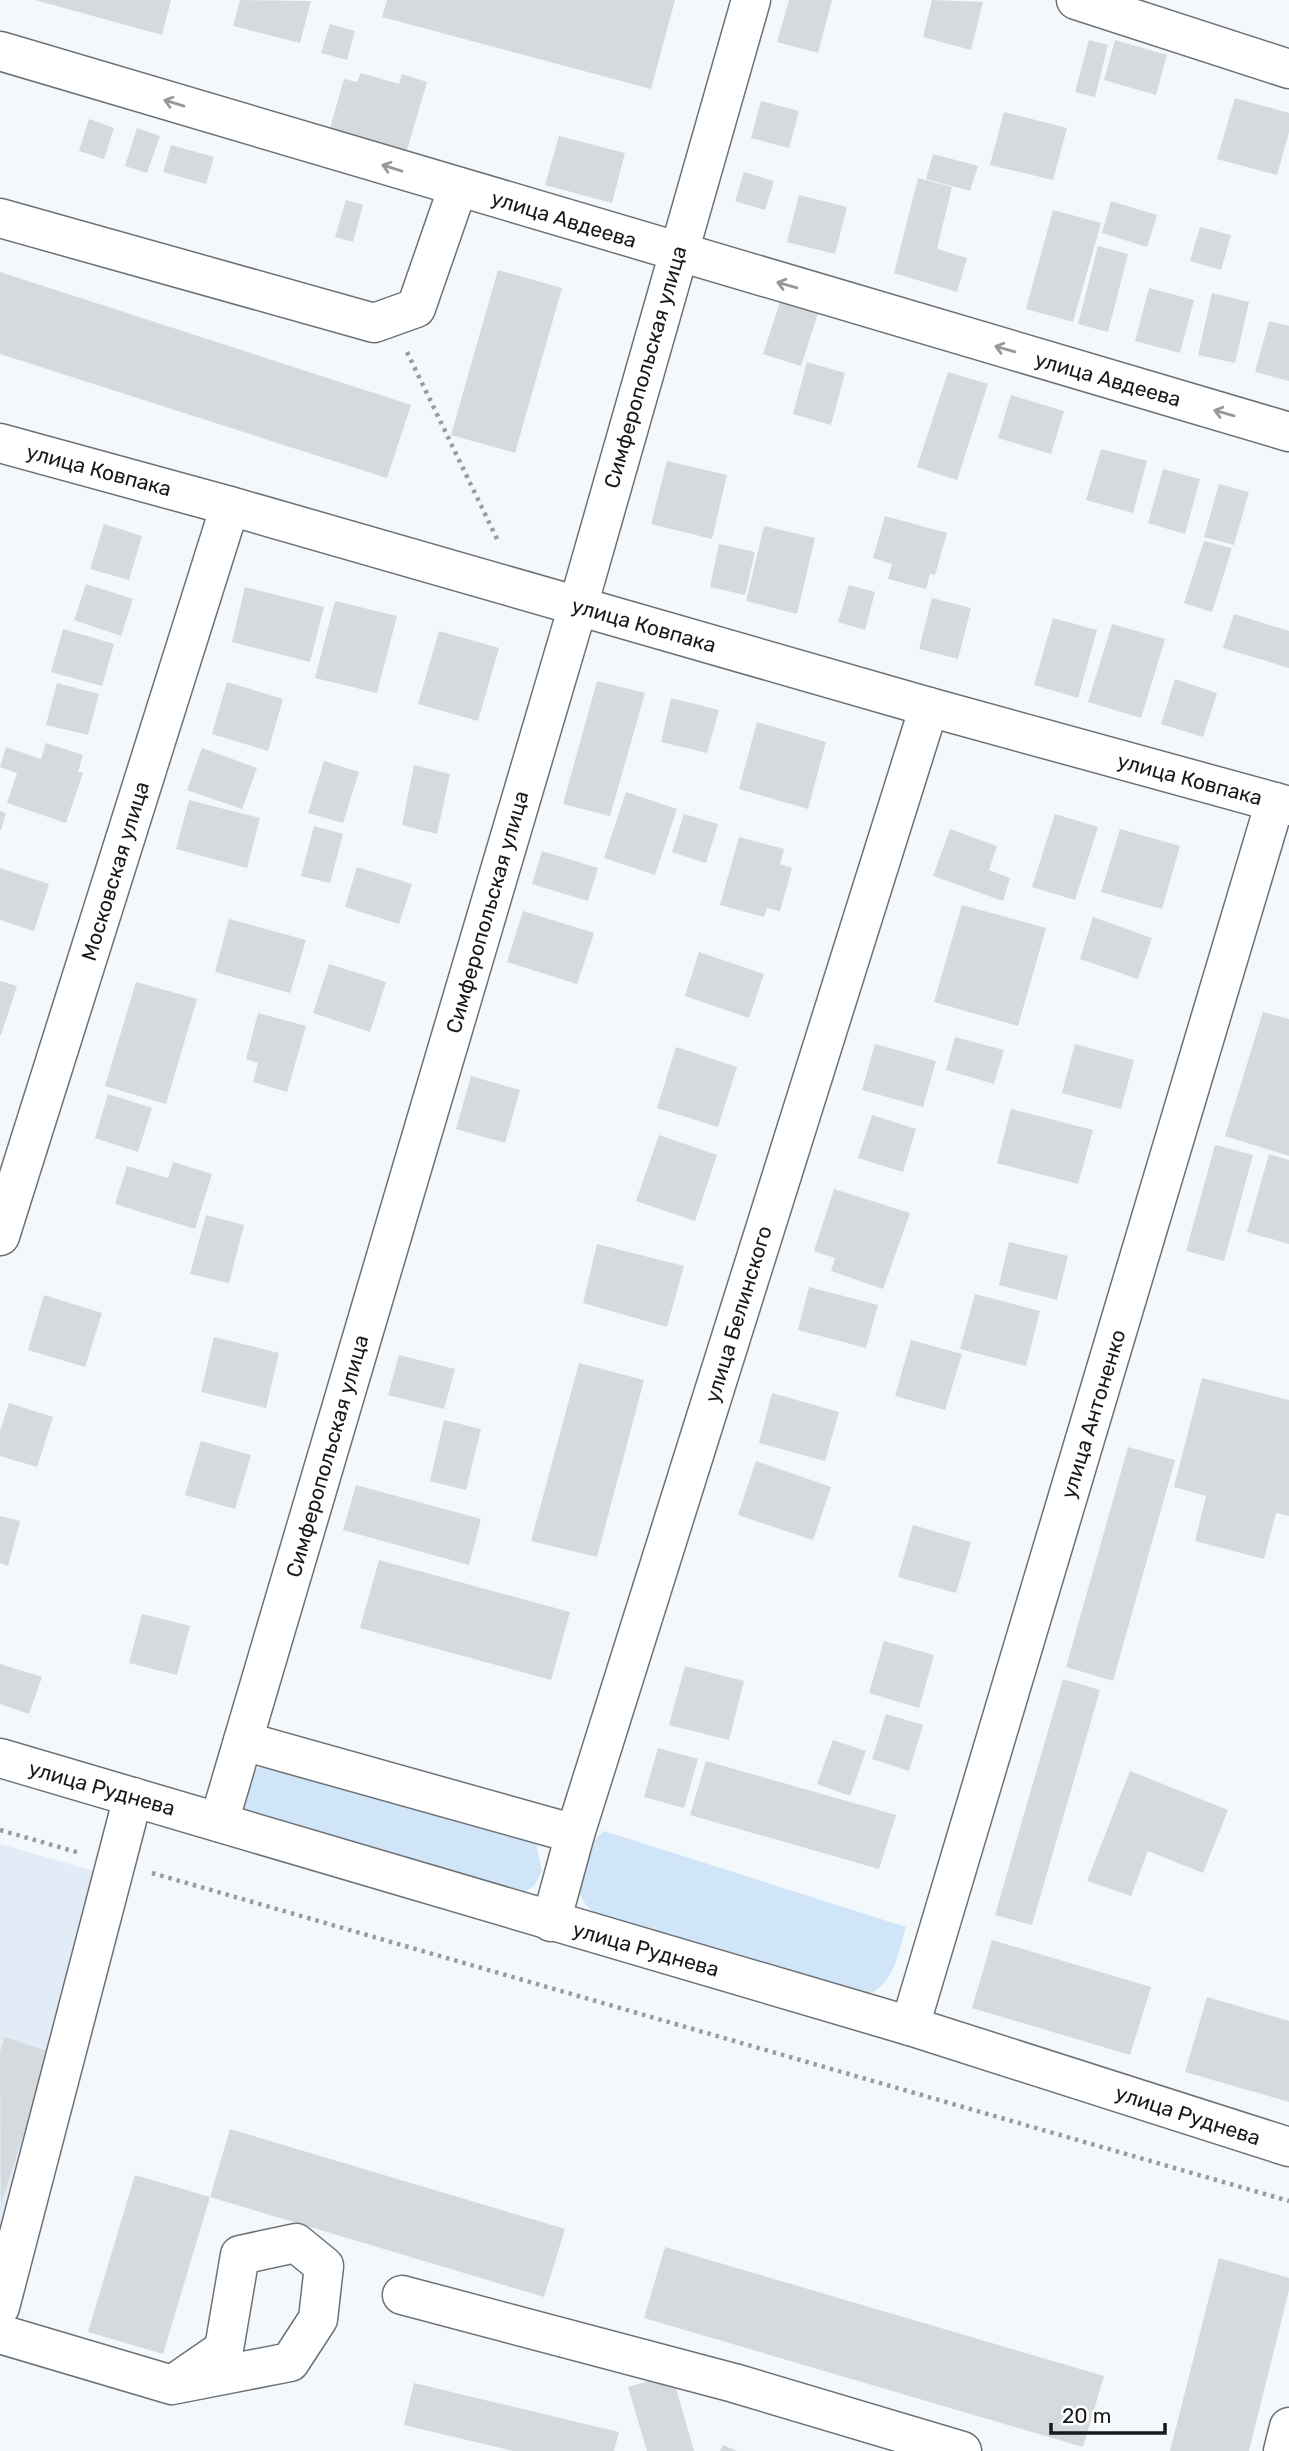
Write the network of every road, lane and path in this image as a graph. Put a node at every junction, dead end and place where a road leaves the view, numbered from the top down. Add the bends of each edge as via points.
1 (751, 0) edge
2 (1076, 0) edge
3 (0, 51) edge
4 (1289, 69) edge
5 (458, 187) junction
6 (0, 218) edge
7 (678, 253) junction
8 (390, 317) junction
9 (1289, 432) edge
10 (0, 443) edge
11 (230, 506) junction
12 (503, 551) dead end
13 (578, 606) junction
14 (929, 707) junction
15 (1282, 804) edge
16 (0, 1236) edge
17 (243, 1741) junction
18 (0, 1758) edge
19 (133, 1797) junction
20 (219, 1822) junction
21 (0, 1830) edge
22 (575, 1834) junction
23 (116, 1863) junction
24 (551, 1922) junction
25 (910, 2026) junction
26 (1289, 2147) edge
27 (1289, 2201) edge
28 (402, 2295) dead end
29 (0, 2307) edge
30 (0, 2334) edge
31 (172, 2385) dead end
32 (1289, 2427) edge
33 (962, 2451) edge
34 (1283, 2451) edge

1 - 7 street, Симферопольская улица
2 - 4 street
5 -> 3 street, улица Авдеева
5 - 7 street, улица Авдеева
5 - 8 street via 416,308
6 - 8 street via 374,323
9 -> 7 street, улица Авдеева
7 - 13 street, Симферопольская улица
8 - 12 path
10 - 11 street, улица Ковпака
11 - 13 street, улица Ковпака
11 - 16 street, Московская улица
13 - 14 street, улица Ковпака
13 - 17 street, Симферопольская улица
14 - 15 street, улица Ковпака
14 - 22 street, улица Белинского
15 - 25 street, улица Антоненко
17 - 20 street, Симферопольская улица
17 - 22 street
18 - 19 street, улица Руднева
19 - 20 street, улица Руднева
19 - 23 street
20 - 24 street, улица Руднева
21 - 23 path
22 - 24 street, улица Белинского
23 - 27 path
23 - 29 street
24 - 25 street, улица Руднева
25 - 26 street, улица Руднева
28 - 33 street
30 - 31 street
32 - 34 street

